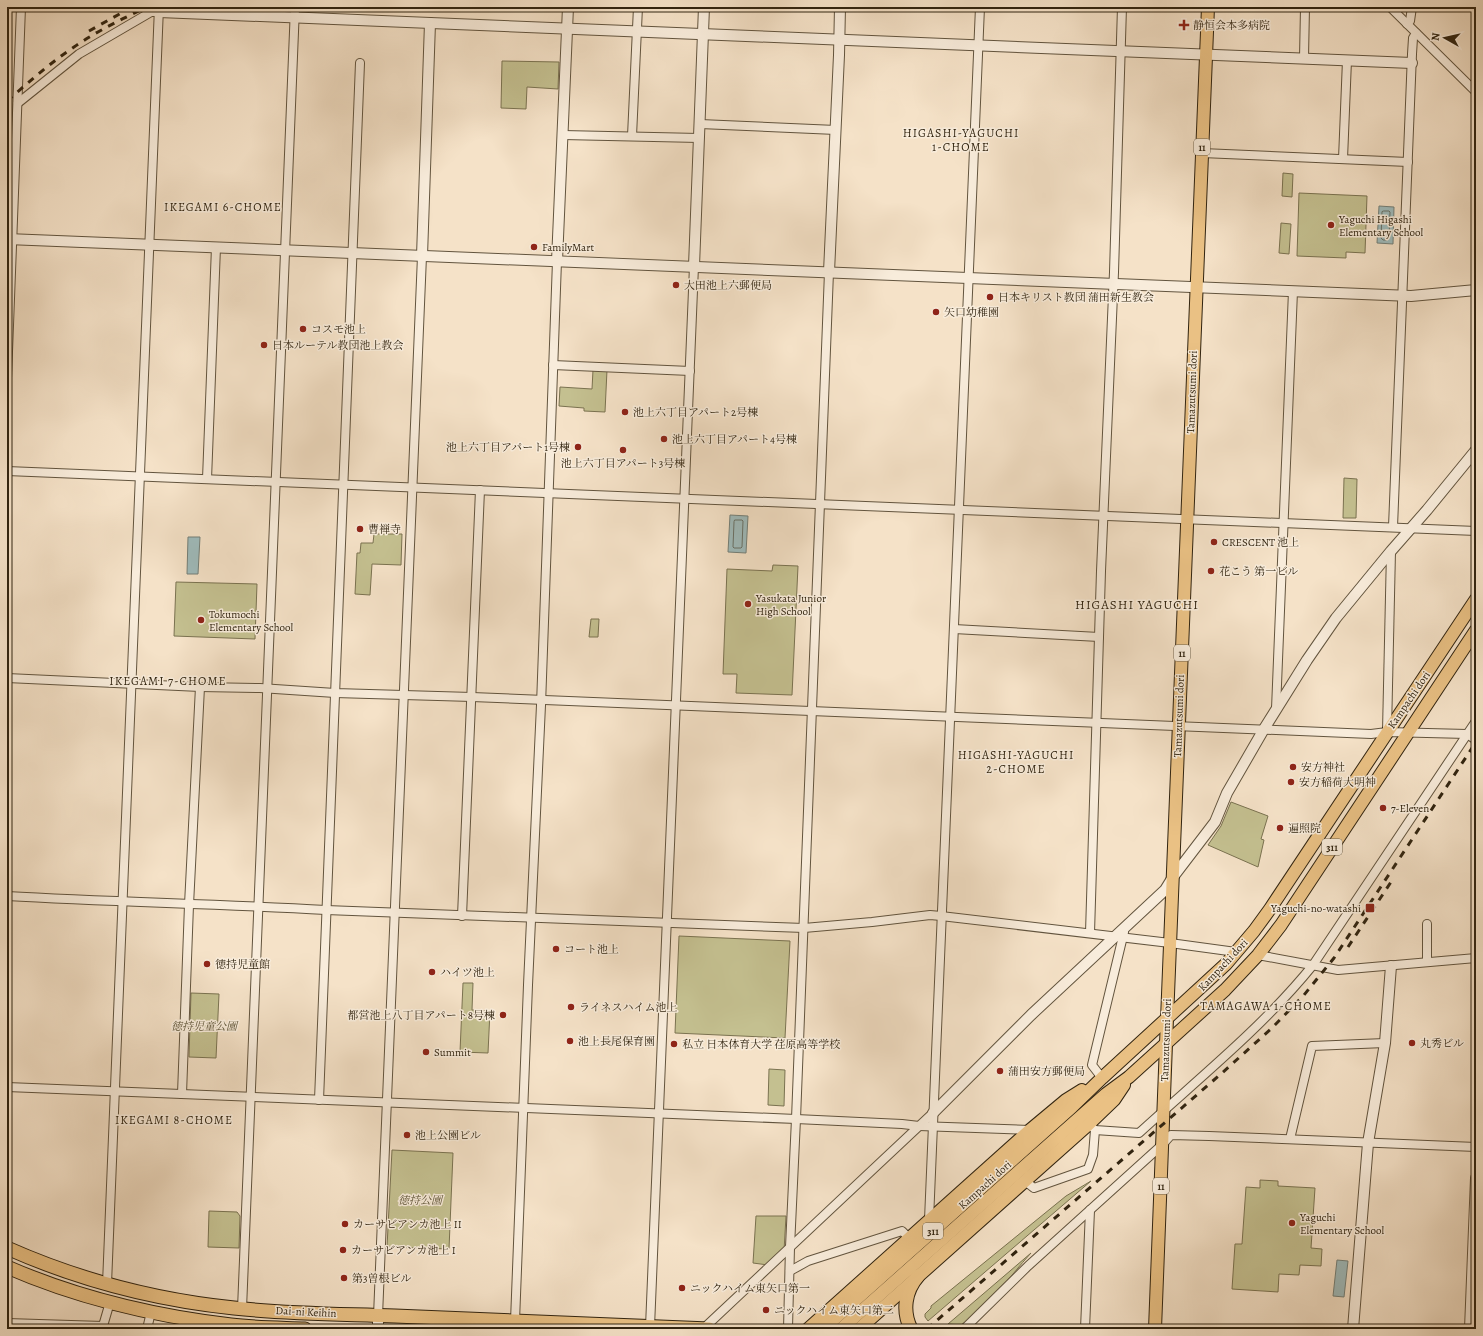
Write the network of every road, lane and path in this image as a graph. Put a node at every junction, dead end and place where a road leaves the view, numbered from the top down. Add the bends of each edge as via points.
1 (21, 7) edge
2 (295, 7) edge
3 (568, 7) edge
4 (638, 7) edge
5 (704, 7) edge
6 (840, 7) edge
7 (980, 7) edge
8 (1122, 7) edge
9 (1208, 7) edge
10 (1305, 7) edge
11 (1390, 7) edge
12 (1412, 7) edge
13 (159, 10) edge
14 (295, 18) junction
15 (430, 23) junction
16 (1407, 24) junction
17 (566, 30) junction
18 (637, 32) junction
19 (1416, 33) junction
20 (702, 34) junction
21 (840, 40) junction
22 (978, 46) junction
23 (1120, 51) junction
24 (1206, 55) junction
25 (1304, 58) junction
26 (1347, 60) junction
27 (360, 63) dead end
28 (1412, 63) junction
29 (1476, 92) edge
30 (18, 103) junction
31 (700, 124) junction
32 (836, 130) junction
33 (563, 135) junction
34 (632, 136) junction
35 (699, 138) junction
36 (1202, 153) junction
37 (1343, 159) junction
38 (1408, 162) junction
39 (10, 239) edge
40 (149, 244) junction
41 (216, 247) junction
42 (286, 250) junction
43 (353, 253) junction
44 (422, 256) junction
45 (557, 261) junction
46 (694, 266) junction
47 (829, 272) junction
48 (968, 278) junction
49 (1113, 283) junction
50 (1196, 287) junction
51 (1476, 290) edge
52 (1293, 291) junction
53 (1403, 295) junction
54 (553, 365) junction
55 (690, 371) junction
56 (7, 378) edge
57 (1476, 450) edge
58 (7, 471) edge
59 (140, 476) junction
60 (207, 478) junction
61 (276, 482) junction
62 (344, 485) junction
63 (412, 487) junction
64 (480, 490) junction
65 (548, 493) junction
66 (684, 498) junction
67 (820, 504) junction
68 (958, 510) junction
69 (1104, 515) junction
70 (1187, 519) junction
71 (1284, 523) junction
72 (1394, 527) junction
73 (1410, 528) junction
74 (1476, 531) edge
75 (1391, 551) junction
76 (1476, 599) edge
77 (954, 630) junction
78 (1476, 630) edge
79 (1099, 636) junction
80 (7, 678) edge
81 (131, 684) junction
82 (200, 687) junction
83 (268, 689) junction
84 (335, 693) junction
85 (404, 694) junction
86 (472, 696) junction
87 (541, 700) junction
88 (677, 705) junction
89 (812, 710) junction
90 (1276, 710) junction
91 (950, 716) junction
92 (1476, 721) edge
93 (1097, 722) junction
94 (1179, 726) junction
95 (1264, 729) junction
96 (1387, 732) junction
97 (1408, 732) junction
98 (1467, 734) junction
99 (1476, 740) edge
100 (1173, 877) junction
101 (7, 896) edge
102 (122, 902) junction
103 (189, 904) junction
104 (259, 906) junction
105 (326, 910) junction
106 (394, 913) junction
107 (462, 916) junction
108 (942, 916) junction
109 (532, 918) junction
110 (667, 923) junction
111 (1427, 924) dead end
112 (804, 928) junction
113 (1090, 933) junction
114 (1119, 937) junction
115 (1170, 943) junction
116 (1236, 952) junction
117 (1258, 955) junction
118 (1476, 958) edge
119 (1427, 962) junction
120 (1313, 965) junction
121 (1390, 966) junction
122 (1167, 1019) junction
123 (1385, 1043) junction
124 (1166, 1044) junction
125 (1129, 1077) junction
126 (1102, 1078) junction
127 (7, 1087) edge
128 (114, 1092) junction
129 (182, 1094) junction
130 (251, 1097) junction
131 (319, 1100) junction
132 (387, 1103) junction
133 (524, 1108) junction
134 (1164, 1110) junction
135 (933, 1113) junction
136 (660, 1114) junction
137 (796, 1119) junction
138 (919, 1126) junction
139 (933, 1126) junction
140 (1092, 1127) junction
141 (1030, 1130) junction
142 (1290, 1140) junction
143 (1368, 1143) junction
144 (1163, 1144) junction
145 (1476, 1147) edge
146 (1476, 1178) edge
147 (1025, 1181) junction
148 (1090, 1210) junction
149 (929, 1220) junction
150 (909, 1238) junction
151 (790, 1247) junction
152 (7, 1248) edge
153 (7, 1266) edge
154 (790, 1271) junction
155 (918, 1276) junction
156 (107, 1284) junction
157 (110, 1302) junction
158 (242, 1309) junction
159 (151, 1312) junction
160 (378, 1316) junction
161 (515, 1321) junction
162 (7, 1323) edge
163 (241, 1327) edge
164 (650, 1327) junction
165 (147, 1329) edge
166 (304, 1329) edge
167 (378, 1329) edge
168 (703, 1329) edge
169 (709, 1329) edge
170 (788, 1329) edge
171 (808, 1329) edge
172 (823, 1329) edge
173 (841, 1329) edge
174 (859, 1329) edge
175 (912, 1329) edge
176 (964, 1329) edge
177 (1085, 1329) edge
178 (1155, 1329) edge
179 (1353, 1329) edge
180 (1470, 1329) edge

1 - 30 street
2 - 14 street
3 - 17 street
4 - 18 street
5 - 20 street
6 - 21 street
7 - 22 street
8 - 23 street
9 - 24 main road, Tamazutsumi dori / 11
10 - 25 street
11 - 16 street
12 - 16 street via 1410,21
13 - 14 street
13 - 30 street via 151,12 79,54
13 - 40 street
14 - 15 street
14 - 42 street
15 - 17 street
15 - 44 street
16 - 19 street
17 - 18 street
17 - 33 street
18 - 20 street
18 - 34 street
19 - 28 street via 1413,38
19 - 29 street
20 - 21 street
20 - 31 street
21 - 22 street
21 - 32 street
22 - 23 street
22 - 48 street
23 - 24 street
23 - 49 street
24 - 25 street
24 - 36 main road, Tamazutsumi dori / 11
25 - 26 street
26 - 28 street
26 - 37 street
27 - 43 street
28 - 38 street
30 - 39 street
31 - 32 street
31 - 35 street
32 - 47 street
33 - 34 street
33 - 45 street
34 - 35 street
35 - 46 street
36 - 37 street
36 - 50 main road, Tamazutsumi dori / 11
37 - 38 street
38 - 53 street
39 - 40 street
39 - 56 street
40 - 41 street
40 - 59 street
41 - 42 street
41 - 60 street
42 - 43 street
42 - 61 street
43 - 44 street
43 - 62 street
44 - 45 street
44 - 63 street
45 - 46 street
45 - 54 street
46 - 47 street
46 - 55 street
47 - 48 street
47 - 67 street
48 - 49 street
48 - 68 street
49 - 50 street
49 - 69 street
50 - 52 street
50 - 70 main road, Tamazutsumi dori / 11
51 - 53 street
52 - 53 street
52 - 71 street
53 - 72 street
54 - 55 street
54 - 65 street
55 - 66 street
57 - 73 street
58 - 59 street
59 - 60 street
59 - 81 street
60 - 61 street
61 - 62 street
61 - 83 street
62 - 63 street
62 - 84 street
63 - 64 street
63 - 85 street
64 - 65 street
64 - 86 street
65 - 66 street
65 - 87 street
66 - 67 street
66 - 88 street
67 - 68 street
67 - 89 street
68 - 69 street
68 - 77 street
69 - 70 street
69 - 79 street
70 - 71 street
70 - 94 main road, Tamazutsumi dori / 11
71 - 72 street
71 - 90 street
72 - 73 street
73 - 74 street
73 - 75 street
75 - 90 street via 1336,618
75 - 96 street
76 - 96 main road, Kampachi dori / 311
77 - 79 street
77 - 91 street
78 - 97 main road, Kampachi dori / 311
79 - 93 street
80 - 81 street
81 - 82 street
81 - 102 street
82 - 83 street
82 - 103 street
83 - 84 street
83 - 104 street
84 - 85 street
84 - 105 street
85 - 86 street
85 - 106 street
86 - 87 street
86 - 107 street
87 - 88 street
87 - 109 street
88 - 89 street
88 - 110 street
89 - 91 street
89 - 112 street
90 - 95 street
91 - 93 street
91 - 108 street
92 - 98 street
93 - 94 street
93 - 113 street
94 - 95 street
94 - 100 main road, Tamazutsumi dori / 11
95 - 96 street via 1371,734
95 - 100 street via 1228,793 1215,822
96 - 97 street
96 - 116 main road, Kampachi dori / 311 via 1270,909
97 - 98 street
97 - 117 main road, Kampachi dori / 311
98 - 99 street
98 - 120 street
100 - 114 street via 1165,890
100 - 115 main road, Tamazutsumi dori / 11
101 - 102 street
102 - 103 street
102 - 128 street
103 - 104 street
103 - 129 street
104 - 105 street
104 - 130 street
105 - 106 street
105 - 131 street
106 - 107 street
106 - 132 street
107 - 109 street
108 - 112 street
108 - 113 street
108 - 135 street
109 - 110 street
109 - 133 street
110 - 112 street
110 - 136 street
111 - 119 street
112 - 137 street
113 - 114 street
114 - 115 street
114 - 126 street via 1092,1065
114 - 135 street via 1031,1015
115 - 116 street
115 - 122 main road, Tamazutsumi dori / 11
116 - 122 main road, Kampachi dori / 311 via 1211,980
117 - 120 street
117 - 124 main road, Kampachi dori / 311 via 1225,990
118 - 119 street
119 - 121 street
120 - 121 street via 1338,970
120 - 134 street via 1295,988 1263,1020
121 - 123 street
122 - 124 main road, Tamazutsumi dori / 11
122 - 126 main road, Kampachi dori / 311
123 - 142 street via 1312,1046
123 - 143 street
124 - 125 main road, Kampachi dori / 311
124 - 134 main road, Tamazutsumi dori / 11
125 - 140 main road
125 - 173 main road, Kampachi dori / 311 via 1106,1094
126 - 141 main road via 1066,1100
126 - 172 main road, Kampachi dori / 311
127 - 128 street
128 - 129 street
128 - 156 street
129 - 130 street
130 - 131 street
130 - 158 street
131 - 132 street
132 - 133 street
132 - 160 street
133 - 136 street
133 - 161 street
134 - 140 street via 1139,1133
134 - 144 main road, Tamazutsumi dori / 11
135 - 138 street
135 - 139 street
136 - 137 street
136 - 164 street
137 - 138 street
137 - 151 street
138 - 139 street
138 - 151 street
139 - 141 street
139 - 149 street
140 - 147 main road
140 - 147 street via 1093,1155 1088,1170 1034,1188
141 - 149 main road
142 - 143 street
142 - 144 street via 1171,1135
143 - 145 street
143 - 179 street
144 - 148 street
144 - 178 main road, Tamazutsumi dori / 11
146 - 180 street
147 - 155 main road
148 - 176 street
148 - 177 street
149 - 150 main road
150 - 154 street via 902,1231 808,1261
150 - 171 main road
151 - 154 street
151 - 168 street
152 - 156 highway, Dai-ni Keihin
153 - 157 highway, Dai-ni Keihin via 48,1283
154 - 170 street
155 - 174 main road
155 - 175 highway via 906,1300 907,1316
156 - 158 highway, Dai-ni Keihin via 174,1300
157 - 159 highway, Dai-ni Keihin
157 - 162 street via 103,1326
158 - 160 highway, Dai-ni Keihin
158 - 163 street
159 - 163 highway, Dai-ni Keihin
159 - 165 street
160 - 161 highway, Dai-ni Keihin
160 - 167 street
161 - 164 highway, Dai-ni Keihin
163 - 166 highway, Dai-ni Keihin
164 - 168 highway, Dai-ni Keihin
168 - 169 highway, Dai-ni Keihin

